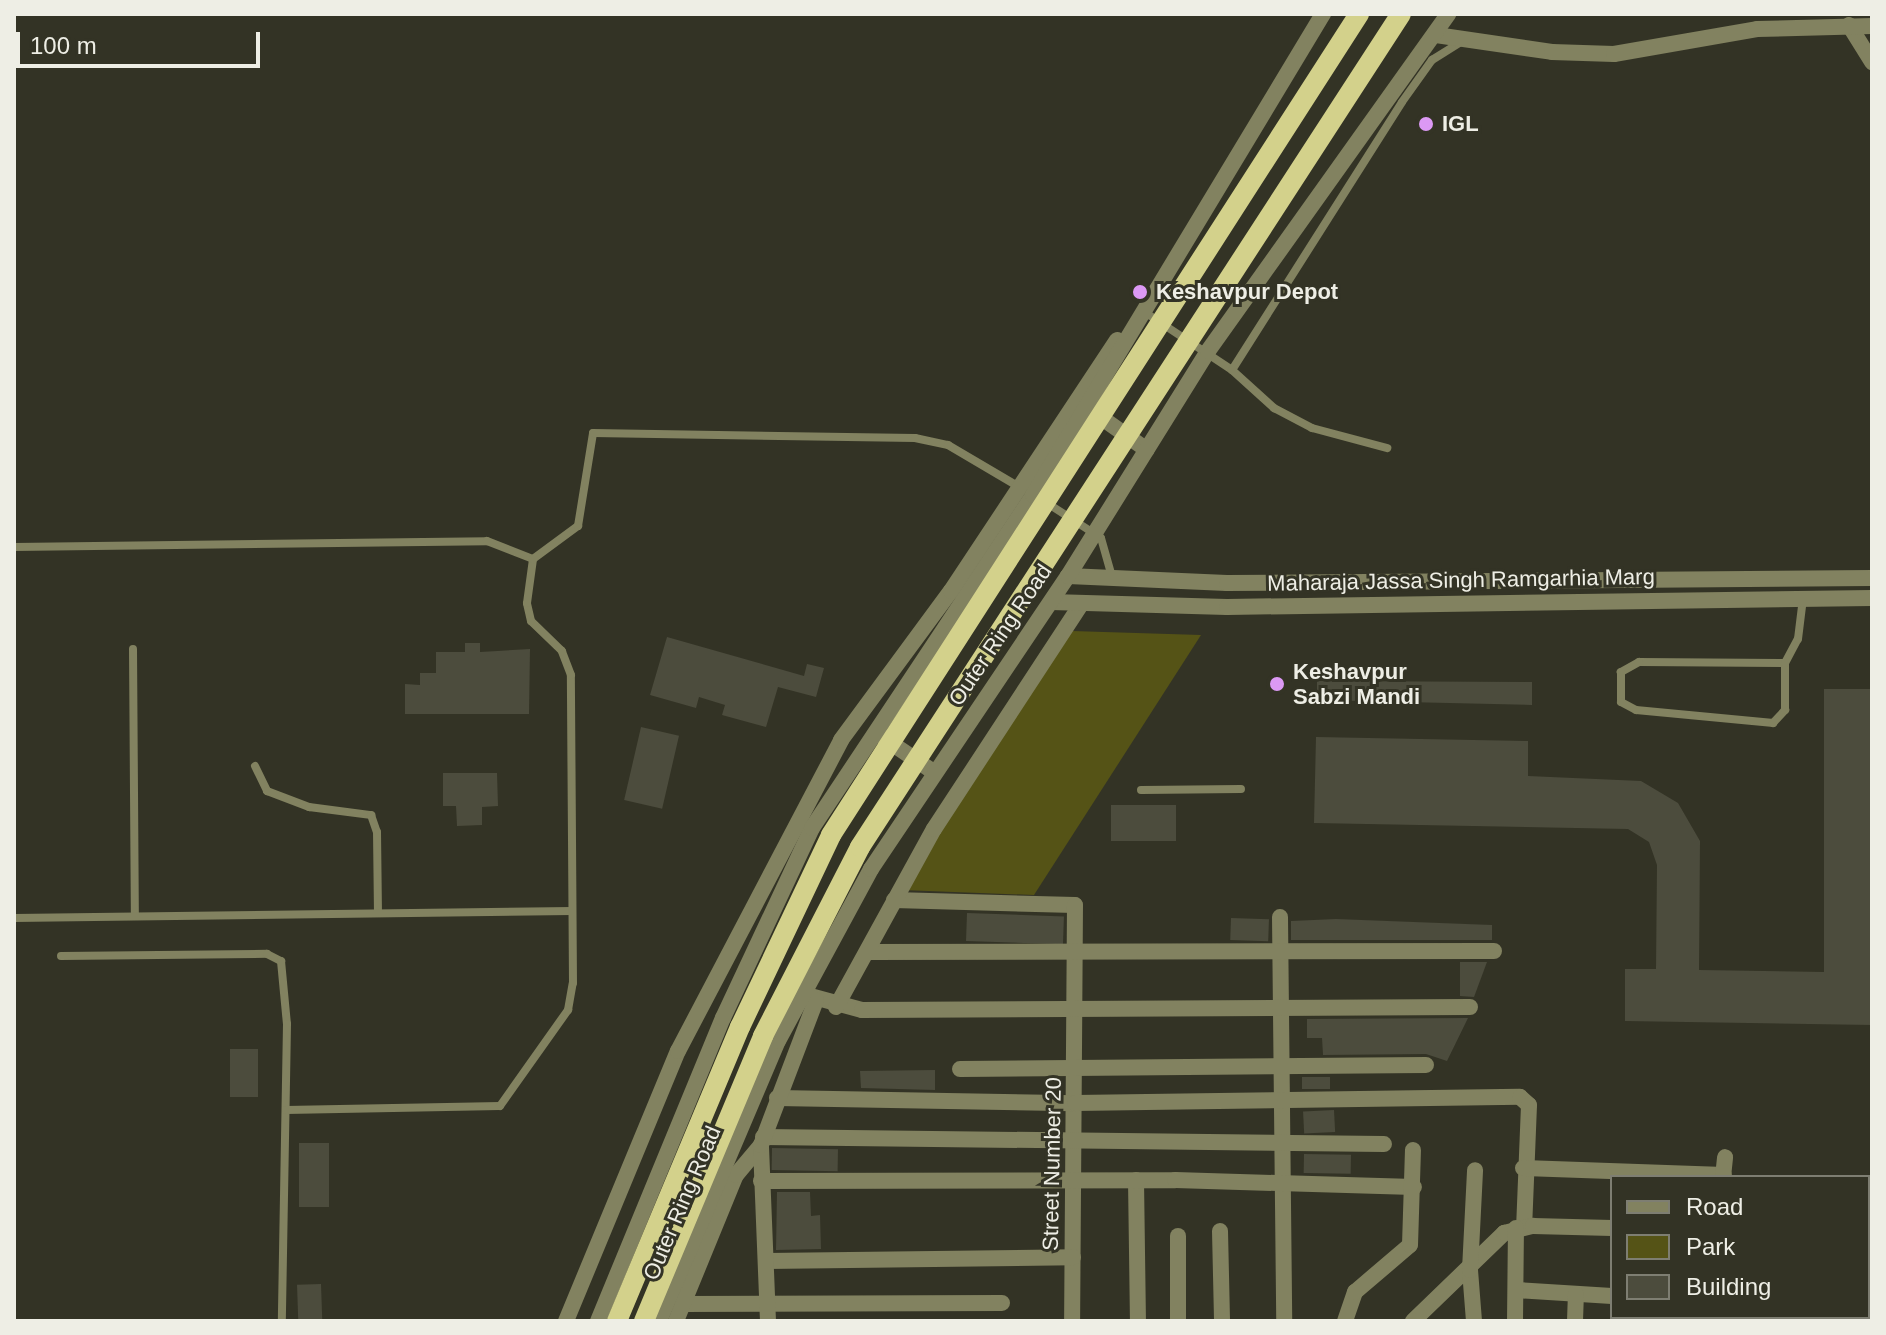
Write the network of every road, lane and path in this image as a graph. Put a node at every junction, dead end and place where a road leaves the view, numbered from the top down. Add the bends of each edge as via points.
1 (1323, 14) edge
2 (1359, 14) edge
3 (1401, 14) edge
4 (1448, 14) edge
5 (1849, 25) junction
6 (1872, 26) edge
7 (1436, 35) junction
8 (1468, 37) junction
9 (1872, 62) edge
10 (1178, 262) junction
11 (1146, 313) junction
12 (1208, 351) junction
13 (1232, 370) junction
14 (1087, 408) junction
15 (1387, 448) dead end
16 (1147, 450) junction
17 (1026, 491) junction
18 (1096, 532) junction
19 (14, 547) edge
20 (533, 559) junction
21 (1068, 576) junction
22 (1587, 577) junction
23 (1825, 577) junction
24 (1113, 578) junction
25 (1872, 578) edge
26 (1227, 583) junction
27 (1588, 598) junction
28 (1803, 598) junction
29 (1825, 598) junction
30 (1872, 598) edge
31 (1051, 602) junction
32 (1082, 603) junction
33 (1227, 607) junction
34 (133, 649) dead end
35 (1785, 663) junction
36 (877, 733) junction
37 (255, 766) dead end
38 (935, 773) junction
39 (1241, 789) dead end
40 (1141, 790) dead end
41 (894, 900) junction
42 (572, 911) junction
43 (378, 913) junction
44 (135, 916) junction
45 (1280, 917) dead end
46 (14, 918) edge
47 (1280, 951) junction
48 (1494, 951) dead end
49 (867, 952) junction
50 (1075, 952) junction
51 (61, 956) dead end
52 (809, 997) junction
53 (836, 1007) junction
54 (1470, 1007) dead end
55 (1075, 1008) junction
56 (1280, 1008) junction
57 (1281, 1064) junction
58 (1426, 1065) dead end
59 (1075, 1067) junction
60 (960, 1069) dead end
61 (1282, 1097) junction
62 (777, 1098) junction
63 (1075, 1103) junction
64 (286, 1110) junction
65 (1075, 1139) junction
66 (762, 1141) junction
67 (1283, 1144) junction
68 (1384, 1144) dead end
69 (1413, 1150) dead end
70 (1725, 1157) dead end
71 (1523, 1168) junction
72 (1475, 1170) dead end
73 (1699, 1175) edge
74 (1724, 1175) edge
75 (1074, 1180) junction
76 (1136, 1180) junction
77 (761, 1181) junction
78 (1282, 1185) junction
79 (1414, 1187) junction
80 (1520, 1227) junction
81 (1610, 1228) edge
82 (1220, 1231) dead end
83 (1178, 1236) dead end
84 (1073, 1257) junction
85 (766, 1261) junction
86 (1470, 1270) junction
87 (1516, 1290) junction
88 (1576, 1294) junction
89 (1610, 1296) edge
90 (1002, 1303) dead end
91 (683, 1304) junction
92 (768, 1313) edge
93 (1430, 1314) edge
94 (282, 1321) edge
95 (566, 1321) edge
96 (598, 1321) edge
97 (617, 1321) edge
98 (644, 1321) edge
99 (659, 1321) edge
100 (676, 1321) edge
101 (1072, 1321) edge
102 (1138, 1321) edge
103 (1178, 1321) edge
104 (1222, 1321) edge
105 (1284, 1321) edge
106 (1345, 1321) edge
107 (1413, 1321) edge
108 (1474, 1321) edge
109 (1515, 1321) edge
110 (1575, 1321) edge

1 - 10 street, Outer Ring Road
2 - 97 main road, Outer Ring Road, bridge via 831,835 740,1027
3 - 98 main road, Outer Ring Road, bridge via 860,847 763,1036
4 - 7 street, Outer Ring Road
5 - 6 street
5 - 8 street via 1757,29 1614,54 1552,52
5 - 9 street
7 - 8 street
7 - 12 street, Outer Ring Road via 1386,96
8 - 13 lane via 1432,60
10 - 11 street, Outer Ring Road
10 - 17 street via 1162,274
11 - 12 lane
11 - 14 street, Outer Ring Road
12 - 13 lane
12 - 16 street, Outer Ring Road
13 - 15 lane via 1274,408 1312,428
14 - 16 street
14 - 17 street, Outer Ring Road
16 - 18 street, Outer Ring Road
17 - 18 lane
17 - 20 lane via 948,445 915,438 593,433 578,526
17 - 36 street, Outer Ring Road
17 - 95 street via 841,740 672,1064
18 - 21 street, Outer Ring Road
18 - 24 lane
19 - 20 lane via 487,541
20 - 42 lane via 527,612 536,629 562,651 571,675
21 - 24 street, Maharaja Jassa Singh Ramgarhia Marg
21 - 31 street, Outer Ring Road
22 - 23 street, Maharaja Jassa Singh Ramgarhia Marg
22 - 26 street, Maharaja Jassa Singh Ramgarhia Marg
22 - 27 street
23 - 25 street, Maharaja Jassa Singh Ramgarhia Marg
23 - 29 street
24 - 26 street, Maharaja Jassa Singh Ramgarhia Marg
26 - 33 street
27 - 28 street, Maharaja Jassa Singh Ramgarhia Marg
27 - 33 street, Maharaja Jassa Singh Ramgarhia Marg
28 - 29 street, Maharaja Jassa Singh Ramgarhia Marg
28 - 35 lane via 1798,639
29 - 30 street, Maharaja Jassa Singh Ramgarhia Marg
31 - 32 street, Maharaja Jassa Singh Ramgarhia Marg
31 - 38 street, Outer Ring Road
32 - 33 street, Maharaja Jassa Singh Ramgarhia Marg
32 - 41 street
34 - 44 lane
35 - 35 lane via 1785,710 1773,723 1636,710 1621,702 1621,672 1639,662
36 - 38 street
36 - 96 street, Outer Ring Road via 806,842 723,1018
37 - 43 lane via 267,791 309,807 371,815
38 - 52 street, Outer Ring Road via 871,869
39 - 40 lane
41 - 49 street
41 - 50 street, Street Number 20 via 1073,902
42 - 43 lane
42 - 64 lane via 568,1010 500,1106
43 - 44 lane
44 - 46 lane
45 - 47 street
47 - 48 street
47 - 50 street
47 - 56 street
49 - 50 street
49 - 53 street
50 - 55 street, Street Number 20
51 - 64 lane via 275,955 287,983
52 - 53 street
52 - 62 street
52 - 99 street, Outer Ring Road via 694,1227
53 - 55 street
54 - 56 street
55 - 56 street
55 - 59 street, Street Number 20
56 - 57 street
57 - 58 street
57 - 59 street
57 - 61 street
59 - 60 street
59 - 63 street, Street Number 20
61 - 63 street
61 - 67 street
61 - 71 street via 1520,1097 1529,1105
62 - 63 street
62 - 66 street
63 - 65 street, Street Number 20
64 - 94 lane
65 - 66 street
65 - 67 street
65 - 75 street, Street Number 20
66 - 77 street
66 - 91 street via 736,1175
67 - 68 street
67 - 78 street
69 - 79 street
70 - 74 street
71 - 73 street
71 - 80 street
72 - 86 street
75 - 76 street
75 - 77 street
75 - 84 street, Street Number 20
76 - 78 street
76 - 102 street
77 - 85 street
78 - 79 street
78 - 105 street
79 - 106 street via 1410,1245 1355,1292
80 - 81 street
80 - 86 street
80 - 87 street
82 - 104 street
83 - 103 street
84 - 85 street
84 - 101 street, Street Number 20
85 - 92 street
86 - 93 street
86 - 108 street
87 - 88 street
87 - 109 street
88 - 89 street
88 - 110 street
90 - 92 street
91 - 92 street
91 - 100 street
93 - 107 street

